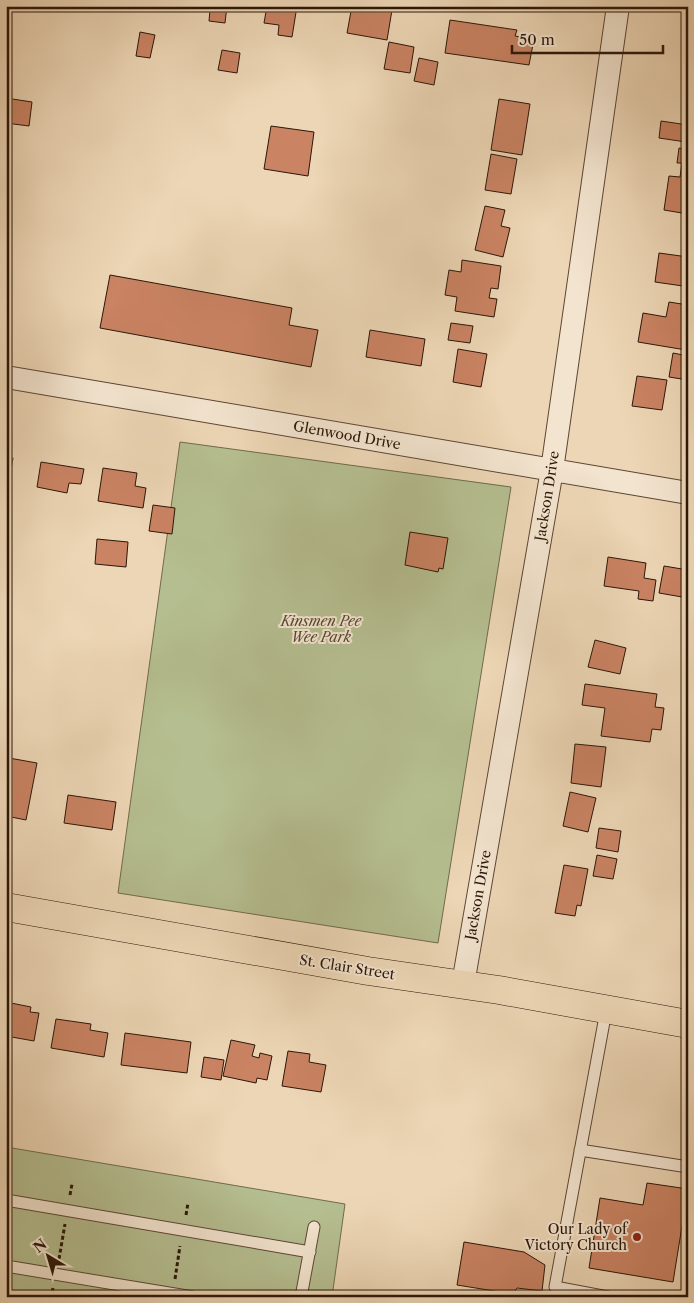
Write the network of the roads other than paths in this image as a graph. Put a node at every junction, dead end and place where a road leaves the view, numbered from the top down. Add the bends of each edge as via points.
1 (618, 6) edge
2 (6, 377) edge
3 (552, 470) junction
4 (688, 493) edge
5 (6, 907) edge
6 (463, 984) junction
7 (606, 1010) junction
8 (688, 1024) edge
9 (580, 1150) junction
10 (688, 1167) edge
11 (6, 1200) edge
12 (314, 1227) dead end
13 (310, 1252) junction
14 (6, 1266) edge
15 (193, 1297) edge
16 (302, 1297) edge
17 (608, 1297) edge

1 - 3 street, Jackson Drive
2 - 3 street, Glenwood Drive
3 - 4 street, Glenwood Drive
3 - 6 street, Jackson Drive
5 - 6 main road, St. Clair Street via 368,971
6 - 7 main road, St. Clair Street
7 - 8 main road, St. Clair Street
7 - 9 lane
9 - 10 lane
9 - 17 lane via 555,1288
11 - 13 lane
12 - 13 lane
13 - 16 lane
14 - 15 lane

